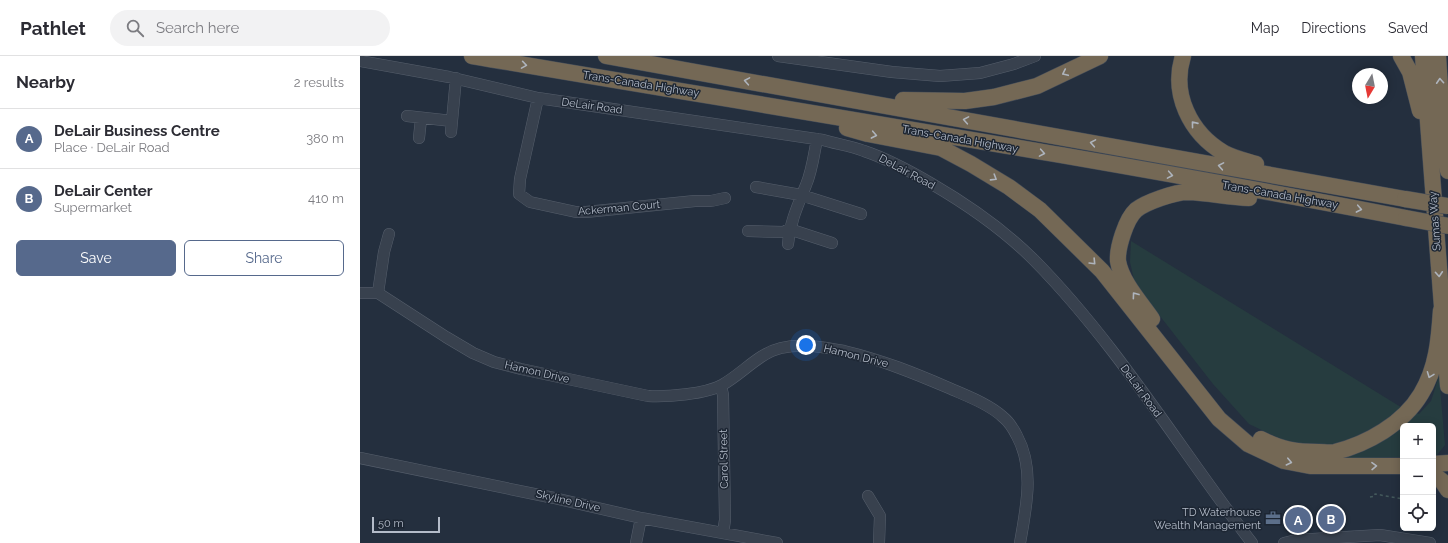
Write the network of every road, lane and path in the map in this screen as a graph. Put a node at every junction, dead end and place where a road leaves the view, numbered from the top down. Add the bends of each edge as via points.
1 (472, 56) edge
2 (606, 56) edge
3 (778, 56) edge
4 (1035, 56) edge
5 (1100, 56) edge
6 (1183, 56) edge
7 (1401, 56) edge
8 (1423, 56) edge
9 (1438, 56) edge
10 (360, 61) edge
11 (456, 78) junction
12 (786, 87) junction
13 (538, 98) junction
14 (769, 106) junction
15 (407, 116) dead end
16 (421, 119) junction
17 (418, 138) dead end
18 (817, 139) junction
19 (1448, 171) edge
20 (1433, 179) junction
21 (756, 187) dead end
22 (1356, 190) junction
23 (801, 195) junction
24 (1293, 196) junction
25 (725, 198) dead end
26 (1448, 206) edge
27 (861, 214) dead end
28 (1448, 226) edge
29 (789, 229) junction
30 (748, 231) dead end
31 (389, 234) dead end
32 (832, 243) dead end
33 (788, 244) dead end
34 (360, 293) edge
35 (378, 293) junction
36 (1441, 310) junction
37 (721, 386) junction
38 (1448, 386) edge
39 (360, 458) edge
40 (1448, 463) edge
41 (1436, 464) edge
42 (1400, 466) edge
43 (1436, 476) edge
44 (1448, 490) edge
45 (868, 496) dead end
46 (1370, 497) dead end
47 (1400, 498) edge
48 (641, 518) junction
49 (723, 533) junction
50 (636, 543) edge
51 (777, 543) edge
52 (879, 543) edge
53 (1020, 543) edge
54 (1252, 543) edge
55 (1284, 543) edge
56 (1430, 543) edge

1 -> 14 highway, Trans-Canada Highway
12 -> 2 highway, Trans-Canada Highway
3 - 4 street via 940,76 980,72
5 -> 12 highway via 1037,86 965,101 902,100
22 -> 6 highway via 1248,162 1224,153 1206,139 1189,118 1180,93 1179,68
7 - 20 highway via 1410,72 1419,106
8 - 20 highway, Sumas Way
19 -> 9 highway
10 - 11 street, DeLair Road
11 - 13 street, DeLair Road
11 - 16 street via 452,126
22 -> 12 highway, Trans-Canada Highway
13 - 18 street, DeLair Road
13 - 25 street, Ackerman Court via 520,179 519,194 530,202 581,212
14 -> 24 highway, Trans-Canada Highway
14 -> 42 highway via 868,134 941,148 1009,187 1040,210 1102,271 1219,419 1248,444 1284,461 1310,466
15 - 16 street
16 - 17 street
18 - 23 street via 807,184
18 - 54 street, DeLair Road via 863,150 899,165 976,212 1033,259 1113,352
20 -> 36 highway, Sumas Way
21 - 23 street
22 - 26 highway, Trans-Canada Highway, bridge
23 - 27 street
23 - 29 street
24 -> 28 highway, Trans-Canada Highway, bridge
36 -> 24 highway via 1438,350 1430,376 1421,395 1404,415 1385,430 1360,444 1333,452 1298,452 1274,446 1252,434 1233,418 1215,397 1132,292 1123,277 1118,261 1120,247 1126,224 1136,210 1163,197 1187,192 1254,199
29 - 30 street via 784,232
29 - 32 street
29 - 33 street
31 - 35 street
34 - 35 street
35 - 37 street, Hamon Drive via 446,337 494,362 648,396 680,395
36 - 38 highway, Sumas Way
37 - 49 street, Carol Street via 725,520
37 - 53 street, Hamon Drive via 766,355 781,348 819,346 884,361 979,402 1003,417 1017,436 1025,457 1028,485
39 - 48 street, Skyline Drive
40 - 41 highway
43 - 44 highway
45 - 52 street via 880,516
46 - 47 path via 1375,494
48 - 49 street, Skyline Drive
48 - 50 street
49 - 51 street, Skyline Drive
55 - 56 street via 1380,535

